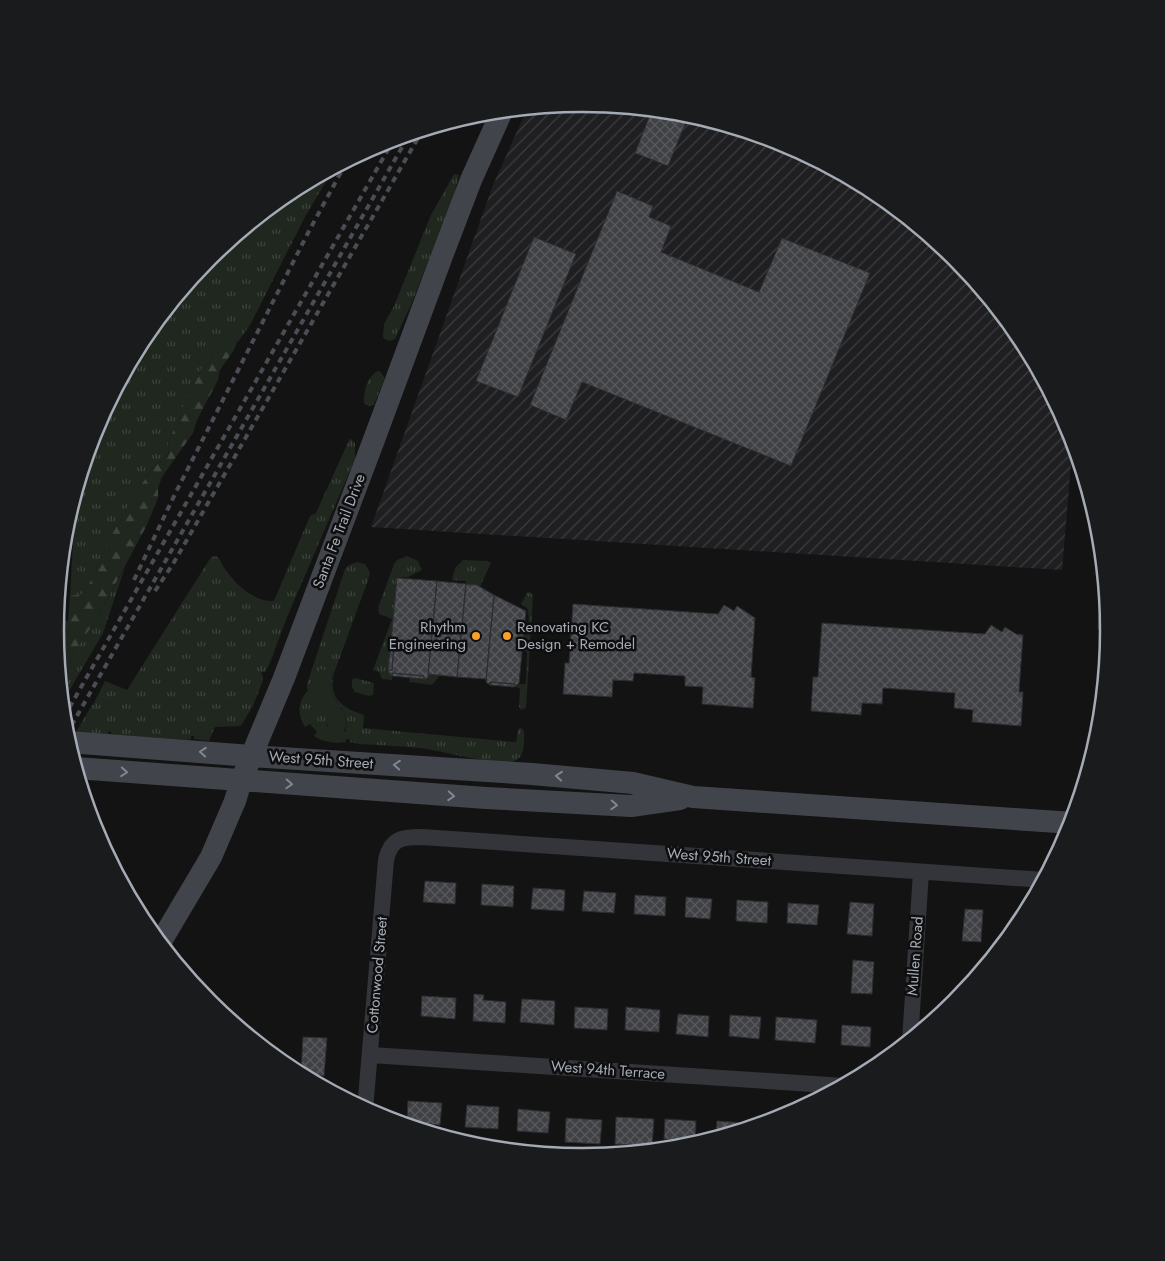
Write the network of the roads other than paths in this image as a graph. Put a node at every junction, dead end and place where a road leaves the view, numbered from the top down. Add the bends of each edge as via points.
1 (498, 119) edge
2 (76, 743) edge
3 (251, 756) junction
4 (82, 768) edge
5 (240, 781) junction
6 (693, 797) junction
7 (1064, 822) edge
8 (394, 842) joint
9 (921, 872) junction
10 (1038, 880) edge
11 (164, 936) edge
12 (911, 1032) edge
13 (371, 1055) junction
14 (832, 1085) edge
15 (366, 1102) edge

1 - 3 main road, Santa Fe Trail Drive via 454,222 376,437
3 -> 2 main road, West 95th Street
3 - 5 main road, Santa Fe Trail Drive
6 -> 3 main road, West 95th Street via 633,782
4 -> 5 main road, West 95th Street
5 -> 6 main road, West 95th Street via 631,806
5 - 11 main road, Santa Fe Trail Drive via 211,857
6 - 7 main road, West 95th Street
8 - 9 street, West 95th Street via 405,837 422,837
8 - 13 street, Cottonwood Street via 386,860
9 - 10 street, West 95th Street
9 - 12 street, Mullen Road
13 - 14 street, West 94th Terrace
13 - 15 street, Cottonwood Street

